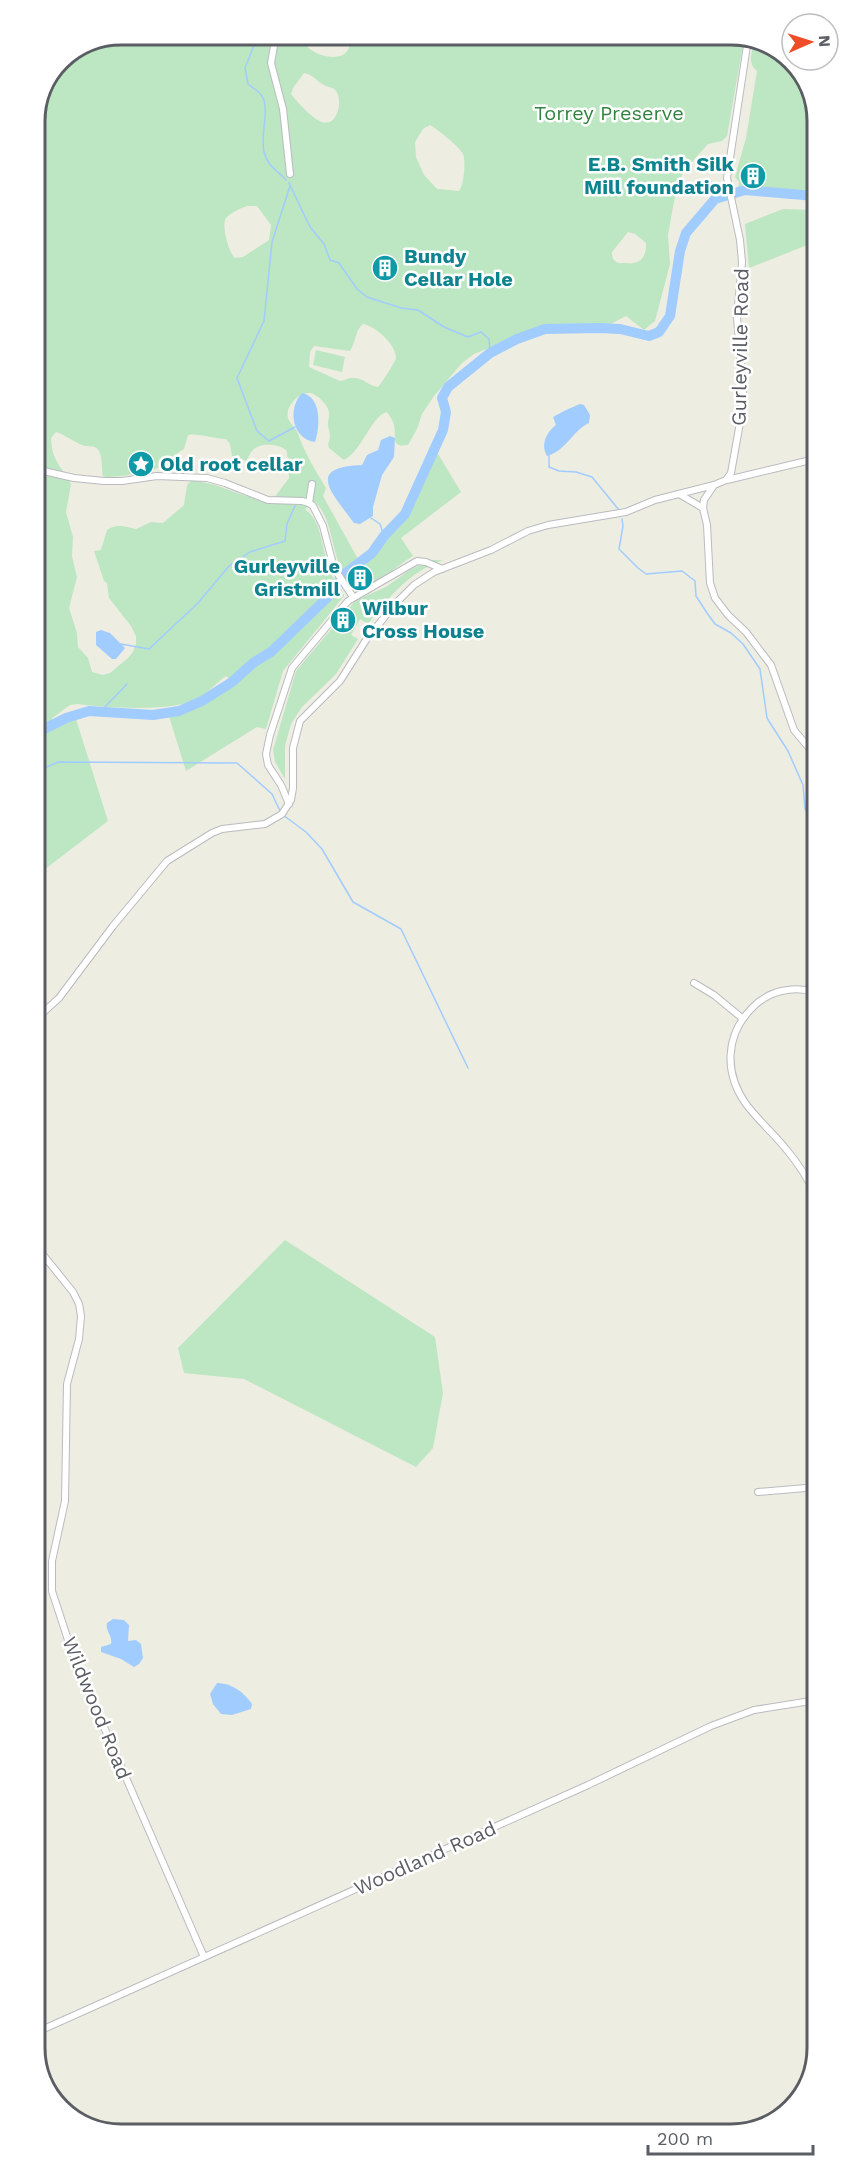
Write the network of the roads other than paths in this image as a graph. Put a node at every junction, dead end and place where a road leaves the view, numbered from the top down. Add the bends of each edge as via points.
1 (274, 45) edge
2 (747, 46) edge
3 (290, 174) dead end
4 (807, 461) edge
5 (45, 471) edge
6 (726, 480) junction
7 (312, 484) dead end
8 (714, 485) junction
9 (679, 494) junction
10 (309, 503) junction
11 (703, 508) junction
12 (442, 568) junction
13 (353, 597) junction
14 (807, 745) edge
15 (289, 804) junction
16 (694, 983) dead end
17 (807, 991) edge
18 (45, 1011) edge
19 (742, 1018) junction
20 (807, 1179) edge
21 (45, 1257) edge
22 (807, 1488) edge
23 (758, 1492) dead end
24 (807, 1702) edge
25 (204, 1957) junction
26 (45, 2029) edge

1 - 3 street via 272,63 283,109
2 - 6 street, Gurleyville Road via 727,169 742,258 737,317 743,384 733,465
4 - 6 street
5 - 10 street via 104,481 158,476 207,478 268,500
6 - 8 street
7 - 10 street
8 - 9 street
8 - 11 street
9 - 11 street
9 - 12 street via 626,512 528,531
10 - 13 street via 323,526 334,568
11 - 14 street via 708,572 715,598 771,665 794,730
12 - 13 street via 417,561
12 - 15 street via 414,585 395,604 340,681 300,721 294,739
13 - 15 street via 292,668 270,735 267,762
15 - 18 street via 282,814 265,824 222,829 167,861
16 - 19 street
17 - 19 street via 786,989 772,993
19 - 20 street via 729,1058 735,1084
21 - 25 street, Wildwood Road via 73,1292 81,1316 67,1384 65,1501 52,1561 52,1591 71,1649
22 - 23 street
24 - 25 street, Woodland Road via 754,1710 711,1726
25 - 26 street, Woodland Road

